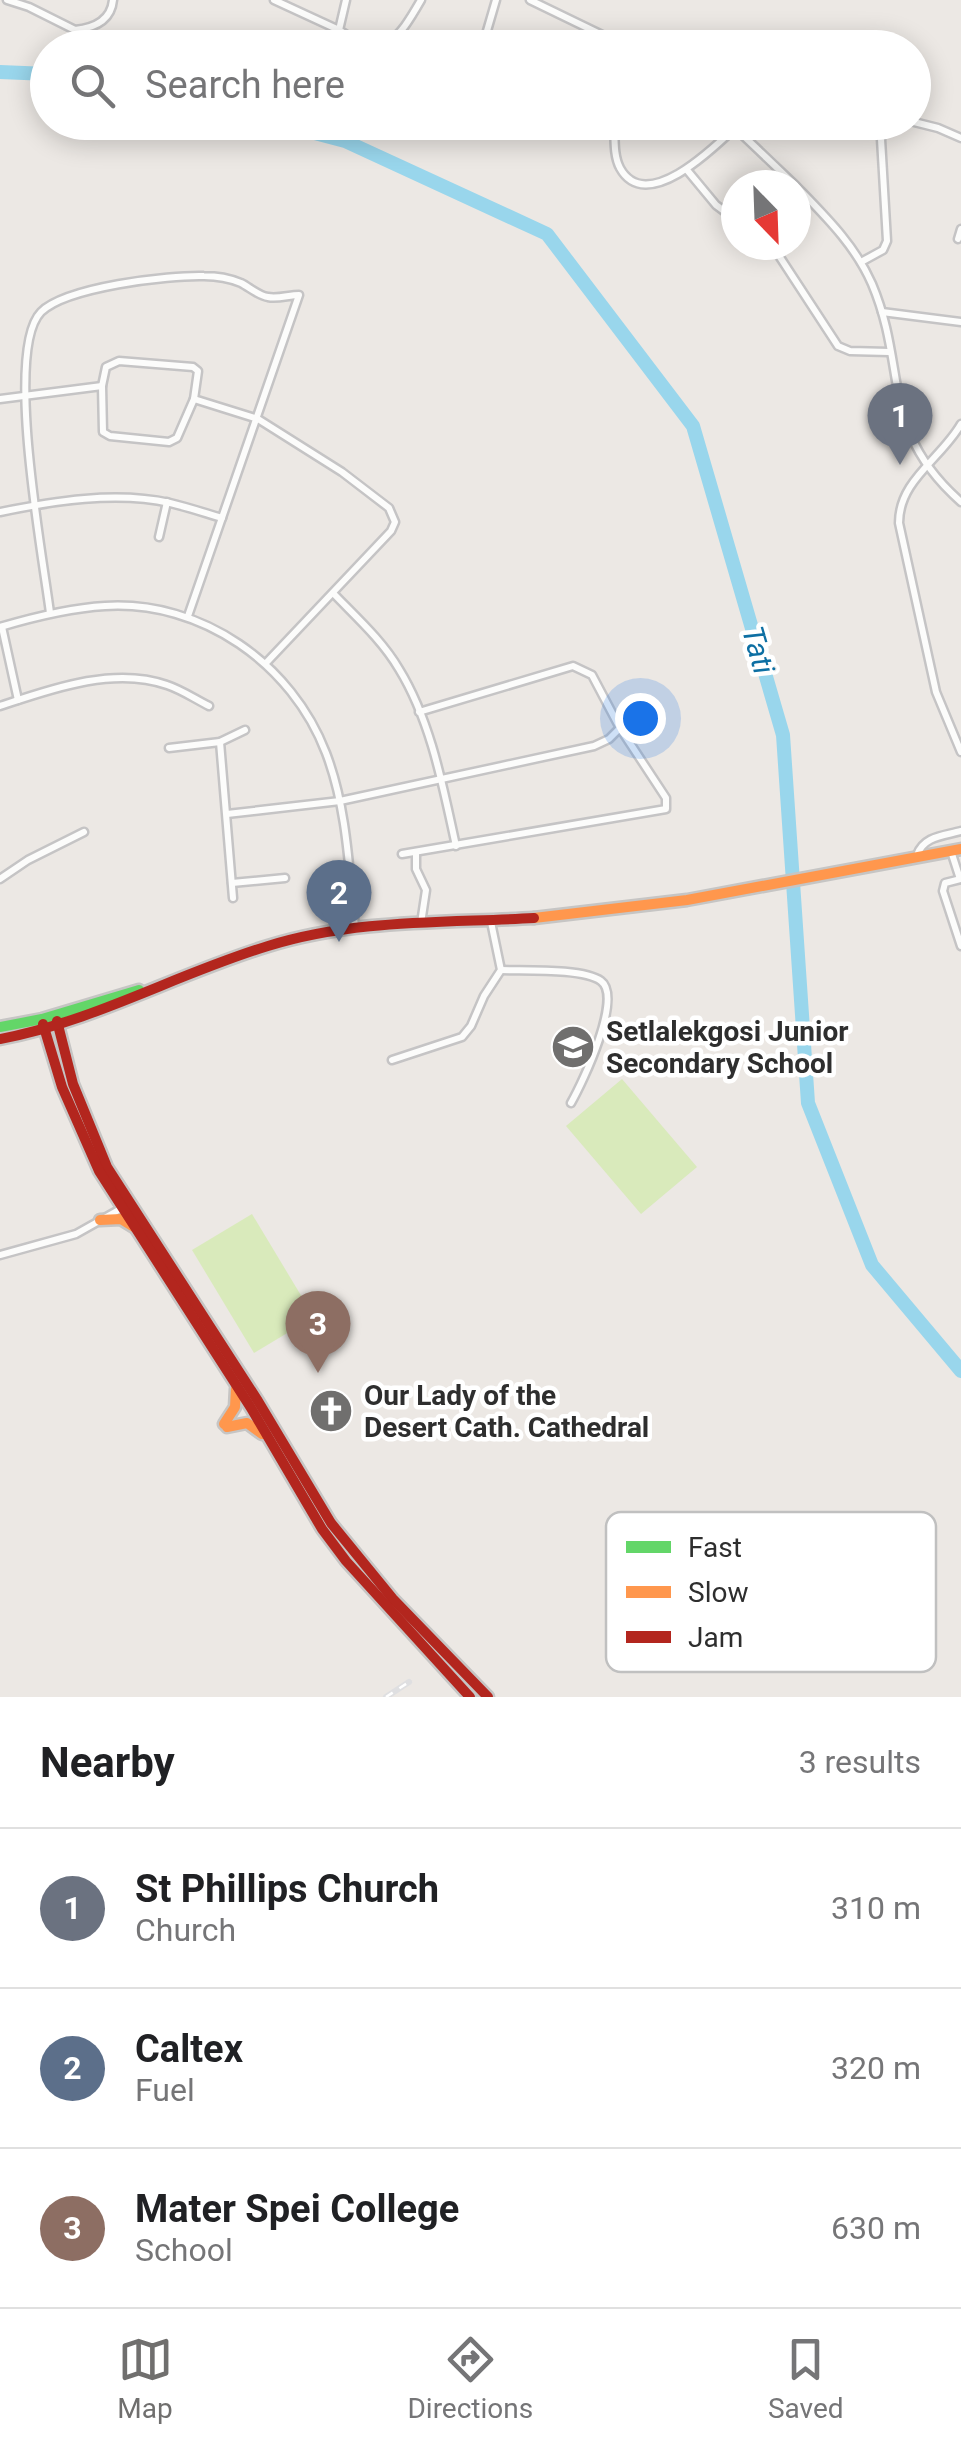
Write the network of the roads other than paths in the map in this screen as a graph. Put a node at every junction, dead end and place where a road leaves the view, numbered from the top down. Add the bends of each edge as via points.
1 (7, 0) edge
2 (113, 0) edge
3 (274, 0) edge
4 (346, 0) edge
5 (422, 0) edge
6 (496, 0) edge
7 (530, 0) edge
8 (547, 4) edge
9 (339, 30) joint
10 (402, 30) edge
11 (487, 30) edge
12 (592, 30) edge
13 (931, 126) edge
14 (961, 138) edge
15 (615, 140) edge
16 (718, 140) edge
17 (750, 140) edge
18 (881, 140) edge
19 (687, 170) junction
20 (780, 170) edge
21 (811, 202) edge
22 (721, 209) edge
23 (961, 229) edge
24 (958, 239) dead end
25 (782, 260) edge
26 (862, 262) junction
27 (882, 312) junction
28 (961, 322) edge
29 (889, 352) junction
30 (102, 386) junction
31 (24, 396) junction
32 (0, 399) edge
33 (194, 399) junction
34 (258, 419) junction
35 (961, 424) edge
36 (927, 466) junction
37 (168, 502) junction
38 (961, 502) edge
39 (36, 504) junction
40 (0, 512) edge
41 (222, 518) junction
42 (159, 538) dead end
43 (333, 592) junction
44 (50, 614) junction
45 (188, 616) junction
46 (1, 627) edge
47 (266, 663) junction
48 (18, 700) junction
49 (0, 706) edge
50 (208, 706) dead end
51 (420, 712) junction
52 (620, 728) junction
53 (245, 730) dead end
54 (220, 742) junction
55 (168, 748) dead end
56 (961, 752) edge
57 (442, 779) junction
58 (340, 801) junction
59 (227, 814) junction
60 (961, 831) edge
61 (84, 832) dead end
62 (456, 846) junction
63 (956, 850) edge
64 (416, 852) junction
65 (402, 854) dead end
66 (917, 857) junction
67 (285, 878) dead end
68 (0, 879) edge
69 (960, 879) edge
70 (232, 883) junction
71 (232, 898) dead end
72 (491, 922) junction
73 (422, 923) junction
74 (355, 927) junction
75 (961, 946) edge
76 (501, 970) junction
77 (180, 978) junction
78 (56, 1015) junction
79 (42, 1019) junction
80 (0, 1027) edge
81 (58, 1028) junction
82 (45, 1031) junction
83 (0, 1040) edge
84 (392, 1060) dead end
85 (571, 1103) dead end
86 (110, 1189) junction
87 (127, 1205) junction
88 (100, 1220) junction
89 (134, 1227) junction
90 (0, 1255) edge
91 (235, 1384) junction
92 (277, 1445) junction
93 (476, 1685) junction
94 (468, 1695) edge
95 (488, 1697) edge

1 - 2 street via 75,30 100,23
3 - 9 street
4 - 9 street
5 - 10 street
6 - 11 street
7 - 8 street
8 - 12 street
13 - 14 street
15 - 19 street via 619,166 630,180 646,185
16 - 19 street
17 - 20 street
18 - 26 street via 887,241
19 - 22 street
21 - 26 street
23 - 24 street
25 - 29 street via 838,346
26 - 27 street
27 - 28 street
27 - 29 street
29 - 36 street via 899,407
30 - 31 street
30 - 33 street via 112,363 193,367 199,377
30 - 33 street via 100,426 110,436 169,442
31 - 32 street
31 - 34 street via 32,326 55,302 156,280 220,277 268,297 299,295
31 - 39 street
33 - 34 street
34 - 41 street
34 - 43 street via 393,514 391,531
35 - 36 street
36 - 38 street
36 - 56 street via 902,499 900,536 936,692
37 - 39 street
37 - 41 street
37 - 42 street
39 - 40 street
39 - 44 street
41 - 45 street
43 - 47 street
43 - 51 street via 392,658
44 - 45 street via 126,606
44 - 46 street
45 - 47 street
46 - 48 street
47 - 58 street via 310,718
48 - 49 street
48 - 50 street via 128,678 166,685
51 - 52 street via 573,666 592,676
51 - 57 street
52 - 57 street via 594,746
52 - 62 street via 666,808
53 - 54 street
54 - 55 street
54 - 59 street
57 - 58 street
57 - 62 street
58 - 59 street
58 - 74 street
59 - 70 street
60 - 66 street via 928,840
61 - 68 street
62 - 64 street
63 - 66 main road
63 - 69 street
64 - 65 street
64 - 73 street via 426,890
66 - 72 main road via 617,911
67 - 70 street
69 - 75 street via 945,883 943,891
70 - 71 street
72 - 73 main road
72 - 76 street
73 - 74 main road
74 - 77 main road via 276,942
76 - 84 street via 462,1037
76 - 85 street via 582,975 607,988 610,1000
77 - 78 main road
77 - 81 main road
78 - 79 main road
78 - 81 main road
79 - 80 main road
79 - 82 main road
81 - 82 main road
81 - 87 main road via 90,1130
82 - 83 main road
82 - 86 main road via 80,1133
86 - 87 main road
86 - 88 main road via 111,1205
87 - 88 street
87 - 89 main road
87 - 92 main road
88 - 89 main road
88 - 90 street via 76,1234
89 - 91 main road
91 - 92 main road
91 - 92 main road via 225,1426 252,1425
92 - 93 main road via 354,1555
92 - 94 main road via 336,1550
93 - 94 main road
93 - 95 main road

